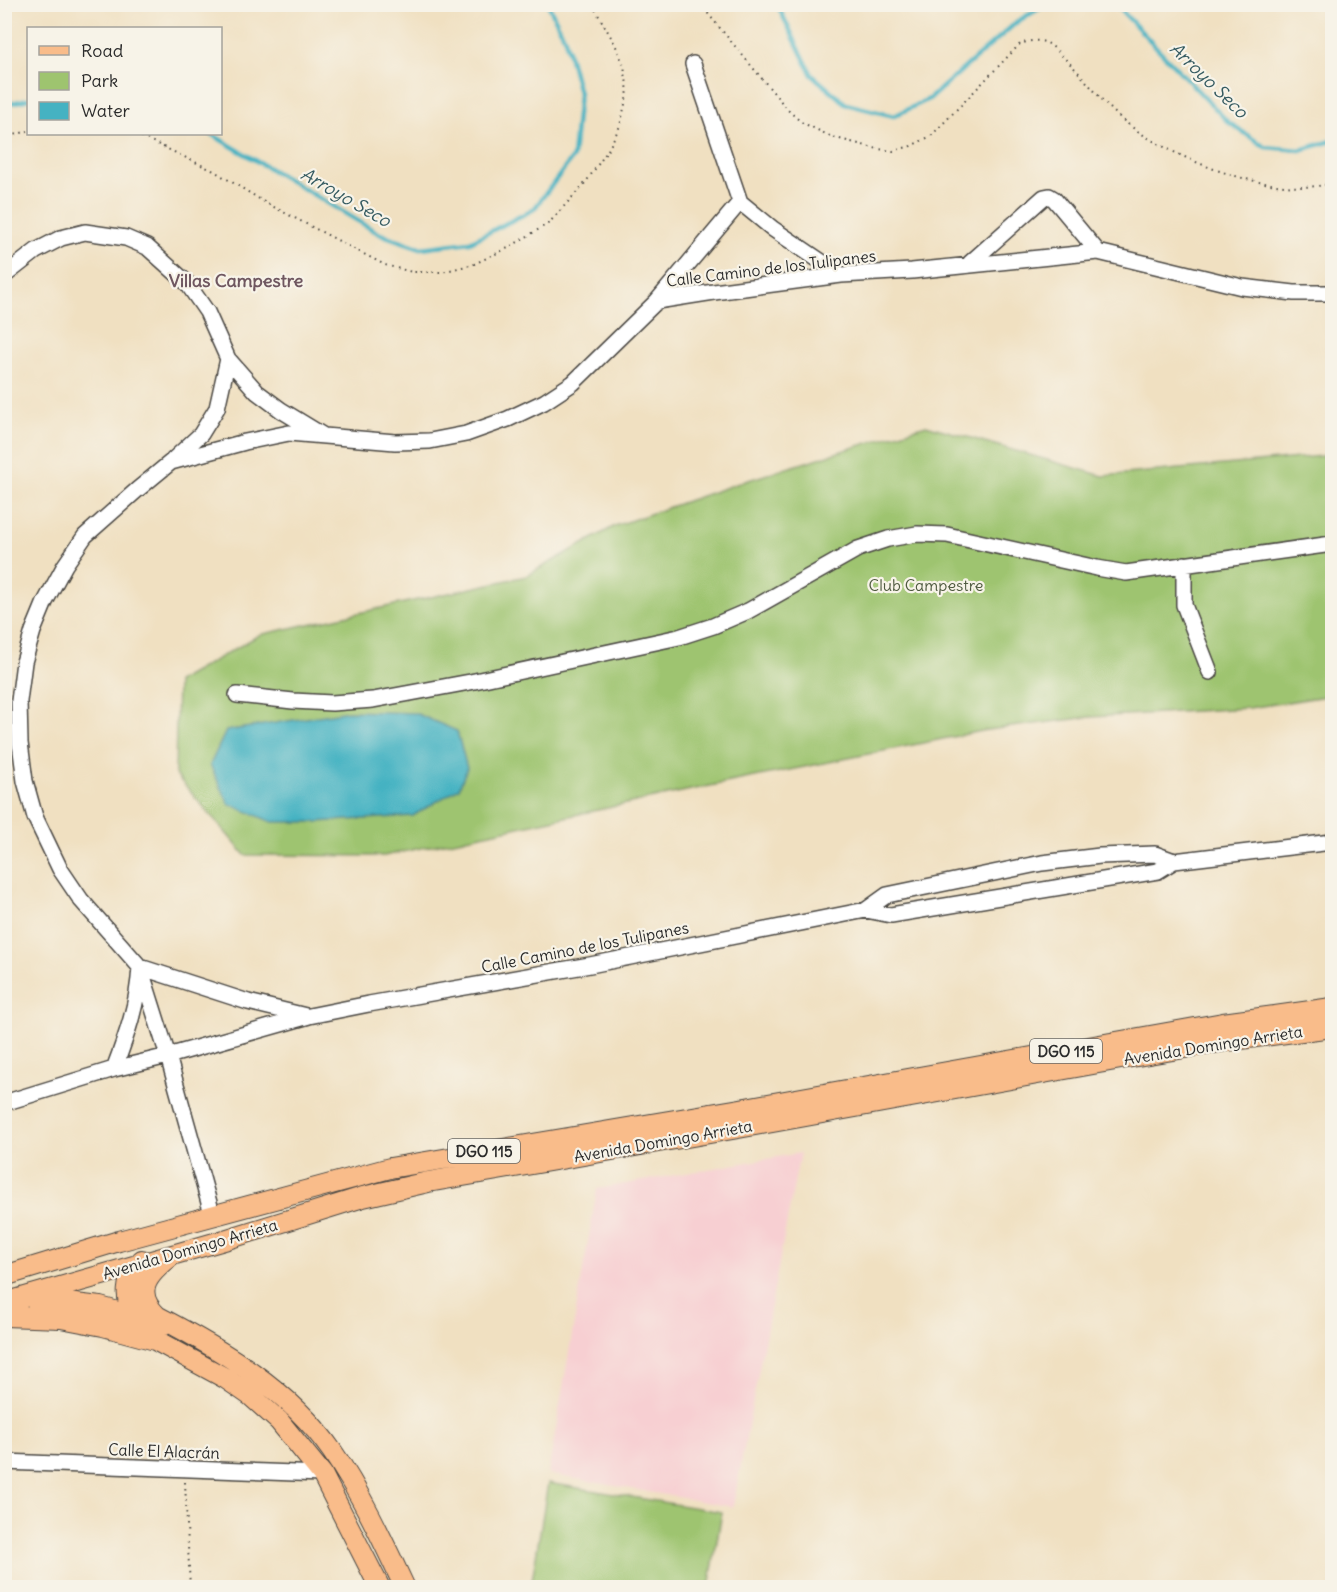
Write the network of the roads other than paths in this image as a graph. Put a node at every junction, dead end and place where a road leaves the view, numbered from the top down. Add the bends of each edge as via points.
1 (693, 64) dead end
2 (740, 202) junction
3 (1098, 252) junction
4 (970, 263) junction
5 (841, 275) junction
6 (4, 276) edge
7 (1332, 293) edge
8 (657, 301) junction
9 (228, 359) junction
10 (325, 436) junction
11 (171, 462) junction
12 (1332, 544) edge
13 (1184, 564) junction
14 (1210, 672) dead end
15 (237, 695) dead end
16 (1332, 842) edge
17 (1174, 861) junction
18 (866, 910) junction
19 (140, 968) junction
20 (1332, 1008) edge
21 (309, 1016) junction
22 (1332, 1027) edge
23 (1225, 1032) junction
24 (168, 1056) junction
25 (114, 1069) junction
26 (4, 1103) edge
27 (742, 1118) junction
28 (213, 1217) junction
29 (173, 1227) junction
30 (221, 1241) junction
31 (177, 1252) junction
32 (138, 1264) junction
33 (4, 1276) edge
34 (9, 1300) edge
35 (4, 1316) edge
36 (134, 1316) junction
37 (189, 1332) junction
38 (155, 1340) junction
39 (4, 1462) edge
40 (322, 1474) junction
41 (402, 1580) edge
42 (378, 1586) edge

1 - 2 street
2 - 5 street via 772,229
2 - 8 street
3 - 4 street, Calle Camino de los Tulipanes
3 - 4 street via 1049,196
3 - 7 street, Calle Camino de los Tulipanes via 1242,286
4 - 5 street, Calle Camino de los Tulipanes
5 - 8 street, Calle Camino de los Tulipanes
6 - 9 street via 36,251 61,238 85,232 126,238 147,247 187,283 207,312
8 - 10 street, Calle Camino de los Tulipanes via 573,383 508,420 430,441
9 - 10 street via 257,392
9 - 11 street via 217,408 201,434
10 - 11 street, Calle Camino de los Tulipanes via 289,434
11 - 19 street, Calle Camino de los Tulipanes via 85,536 65,565 33,631 19,701 25,781 45,840 81,900
12 - 13 street
13 - 14 street via 1184,605
13 - 15 street via 1141,572 1114,572 947,535 917,534 858,549 748,611 679,637 373,700 332,703
16 - 17 street, Calle Camino de los Tulipanes
17 - 18 street, Calle Camino de los Tulipanes via 1158,871 891,915
17 - 18 street, Calle Camino de los Tulipanes via 1155,854 1042,863 887,895
18 - 21 street, Calle Camino de los Tulipanes
19 - 21 street, Calle Camino de los Tulipanes via 248,1002
19 - 24 street, Calle Camino de los Tulipanes
19 - 25 street via 138,994
20 - 23 main road, Avenida Domingo Arrieta / DGO 115
21 - 24 street, Calle Camino de los Tulipanes
22 - 23 main road, Avenida Domingo Arrieta / DGO 115
23 - 27 main road, Avenida Domingo Arrieta / DGO 115
24 - 25 street, Calle Camino de los Tulipanes
24 - 28 street, Calle Camino de los Tulipanes
25 - 26 street, Calle Camino de los Tulipanes
27 - 28 main road, Avenida Domingo Arrieta / DGO 115 via 444,1157
27 - 30 main road, Avenida Domingo Arrieta / DGO 115 via 363,1197
28 - 29 main road, Avenida Domingo Arrieta / DGO 115
28 - 30 main road
29 - 32 main road
29 - 33 main road, Avenida Domingo Arrieta / DGO 115
30 - 31 main road, Avenida Domingo Arrieta / DGO 115
31 - 32 main road, Avenida Domingo Arrieta / DGO 115
31 - 37 main road via 149,1277 144,1287 145,1301 157,1316
32 - 34 main road, Avenida Domingo Arrieta / DGO 115
32 - 36 main road via 127,1288
34 - 36 main road via 66,1302
35 - 38 main road via 61,1318
36 - 37 main road
36 - 38 main road
37 - 41 main road via 250,1371 303,1417 356,1489
38 - 40 main road via 251,1396 279,1421
39 - 40 street, Calle El Alacrán
40 - 42 main road
41 - 42 street

